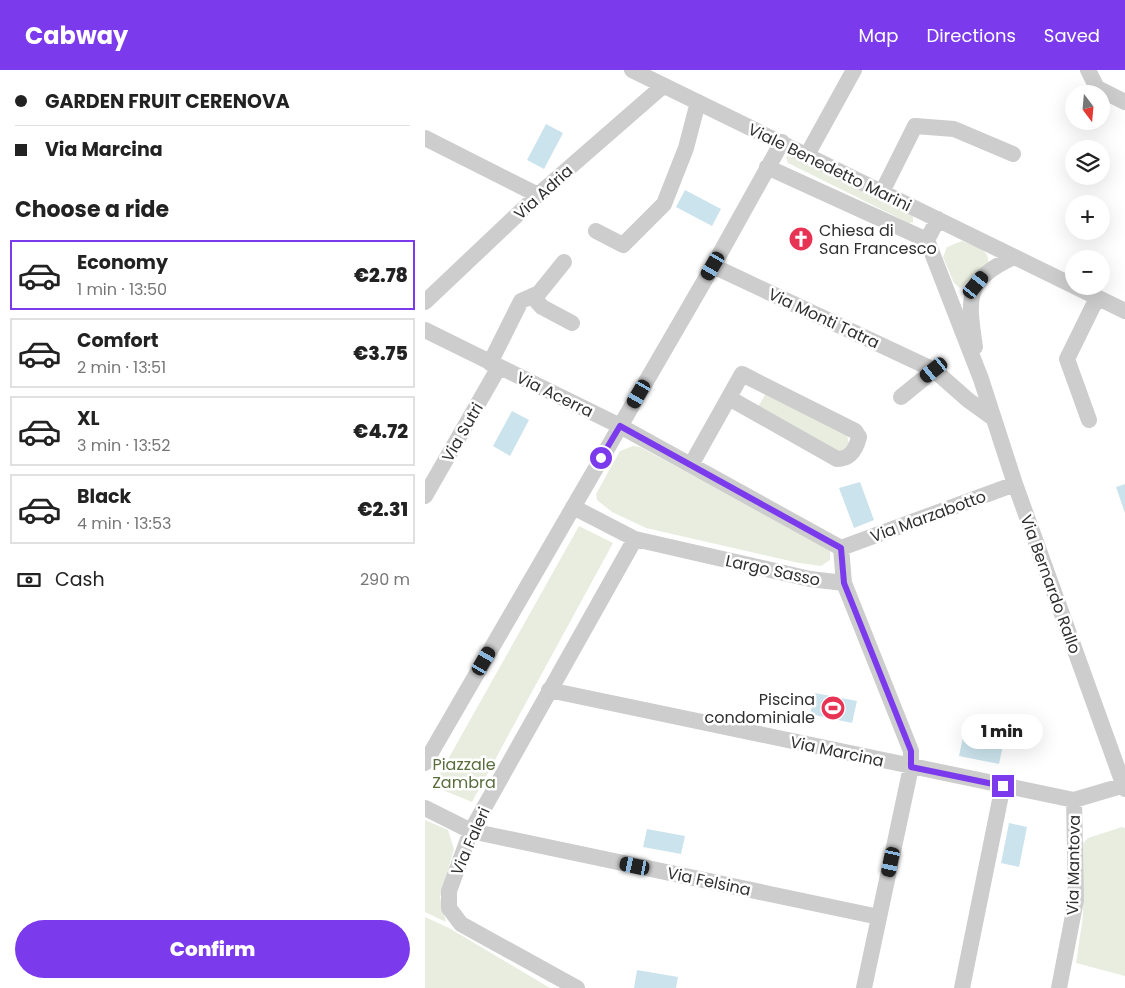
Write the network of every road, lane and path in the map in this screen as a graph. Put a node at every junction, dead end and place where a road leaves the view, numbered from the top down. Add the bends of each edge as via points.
1 (632, 70) edge
2 (854, 70) edge
3 (1088, 70) edge
4 (663, 86) junction
5 (698, 102) junction
6 (1125, 102) edge
7 (425, 138) edge
8 (782, 142) junction
9 (1013, 154) dead end
10 (807, 155) junction
11 (767, 167) junction
12 (882, 192) junction
13 (539, 195) junction
14 (938, 219) junction
15 (596, 231) dead end
16 (927, 240) junction
17 (1014, 257) junction
18 (564, 262) dead end
19 (713, 266) junction
20 (532, 296) junction
21 (1097, 298) junction
22 (425, 302) edge
23 (1125, 312) edge
24 (572, 323) dead end
25 (425, 330) edge
26 (494, 365) junction
27 (934, 370) junction
28 (981, 379) junction
29 (901, 397) dead end
30 (729, 398) junction
31 (993, 418) junction
32 (1089, 420) dead end
33 (620, 426) junction
34 (691, 465) junction
35 (1015, 484) junction
36 (425, 496) edge
37 (573, 507) junction
38 (635, 539) junction
39 (841, 548) junction
40 (844, 583) junction
41 (549, 690) junction
42 (425, 763) edge
43 (911, 767) junction
44 (1003, 786) junction
45 (1125, 786) edge
46 (1074, 800) junction
47 (425, 808) edge
48 (471, 831) junction
49 (879, 917) junction
50 (577, 988) edge
51 (864, 988) edge
52 (962, 988) edge
53 (1059, 988) edge

1 - 4 street, Viale Benedetto Marini
2 - 10 street
3 - 6 street via 1097,88
4 - 5 street, Viale Benedetto Marini
4 - 13 street, Via Adria
5 - 8 street, Viale Benedetto Marini
5 - 15 street via 686,148 664,204 623,245
7 - 13 street
8 - 10 street, Viale Benedetto Marini
8 - 11 street
9 - 12 street via 954,129 915,126
10 - 12 street, Viale Benedetto Marini
11 - 16 street
11 - 19 street
12 - 14 street, Viale Benedetto Marini
13 - 22 street, Via Adria
14 - 16 street
14 - 17 street, Viale Benedetto Marini
16 - 28 street, Via Bernardo Rallo
17 - 21 street, Viale Benedetto Marini
17 - 28 street, Via Bernardo Rallo via 985,275 969,301
18 - 20 street via 539,293
19 - 27 street, Via Monti Tatra
19 - 33 street
20 - 24 street via 543,307
20 - 26 street via 521,301
21 - 23 street, Viale Benedetto Marini
21 - 32 street via 1067,359
25 - 26 street, Via Acerra
26 - 33 street, Via Acerra
26 - 36 street, Via Sutri
27 - 29 street
27 - 31 street, Via Monti Tatra
28 - 31 street, Via Bernardo Rallo
30 - 30 street via 742,374 855,431 859,437 854,452 837,459
30 - 34 street
31 - 35 street, Via Bernardo Rallo
33 - 34 street
33 - 37 street
34 - 39 street
35 - 39 street, Via Marzabotto
35 - 45 street, Via Bernardo Rallo
37 - 38 street, Largo Sasso
37 - 42 street
38 - 40 street, Largo Sasso via 810,579
38 - 41 street, Via Faleri
39 - 40 street, Largo Sasso
40 - 43 street via 911,751
41 - 43 street, Via Marcina
41 - 48 street, Via Faleri
43 - 44 street, Via Marcina
43 - 49 street
44 - 46 street, Via Marcina
44 - 52 street
45 - 46 street, Via Marcina
46 - 53 street, Via Mantova via 1075,900
47 - 48 street, Via Felsina
48 - 49 street, Via Felsina
48 - 50 street, Via Faleri via 449,891 449,908 461,924
49 - 51 street

